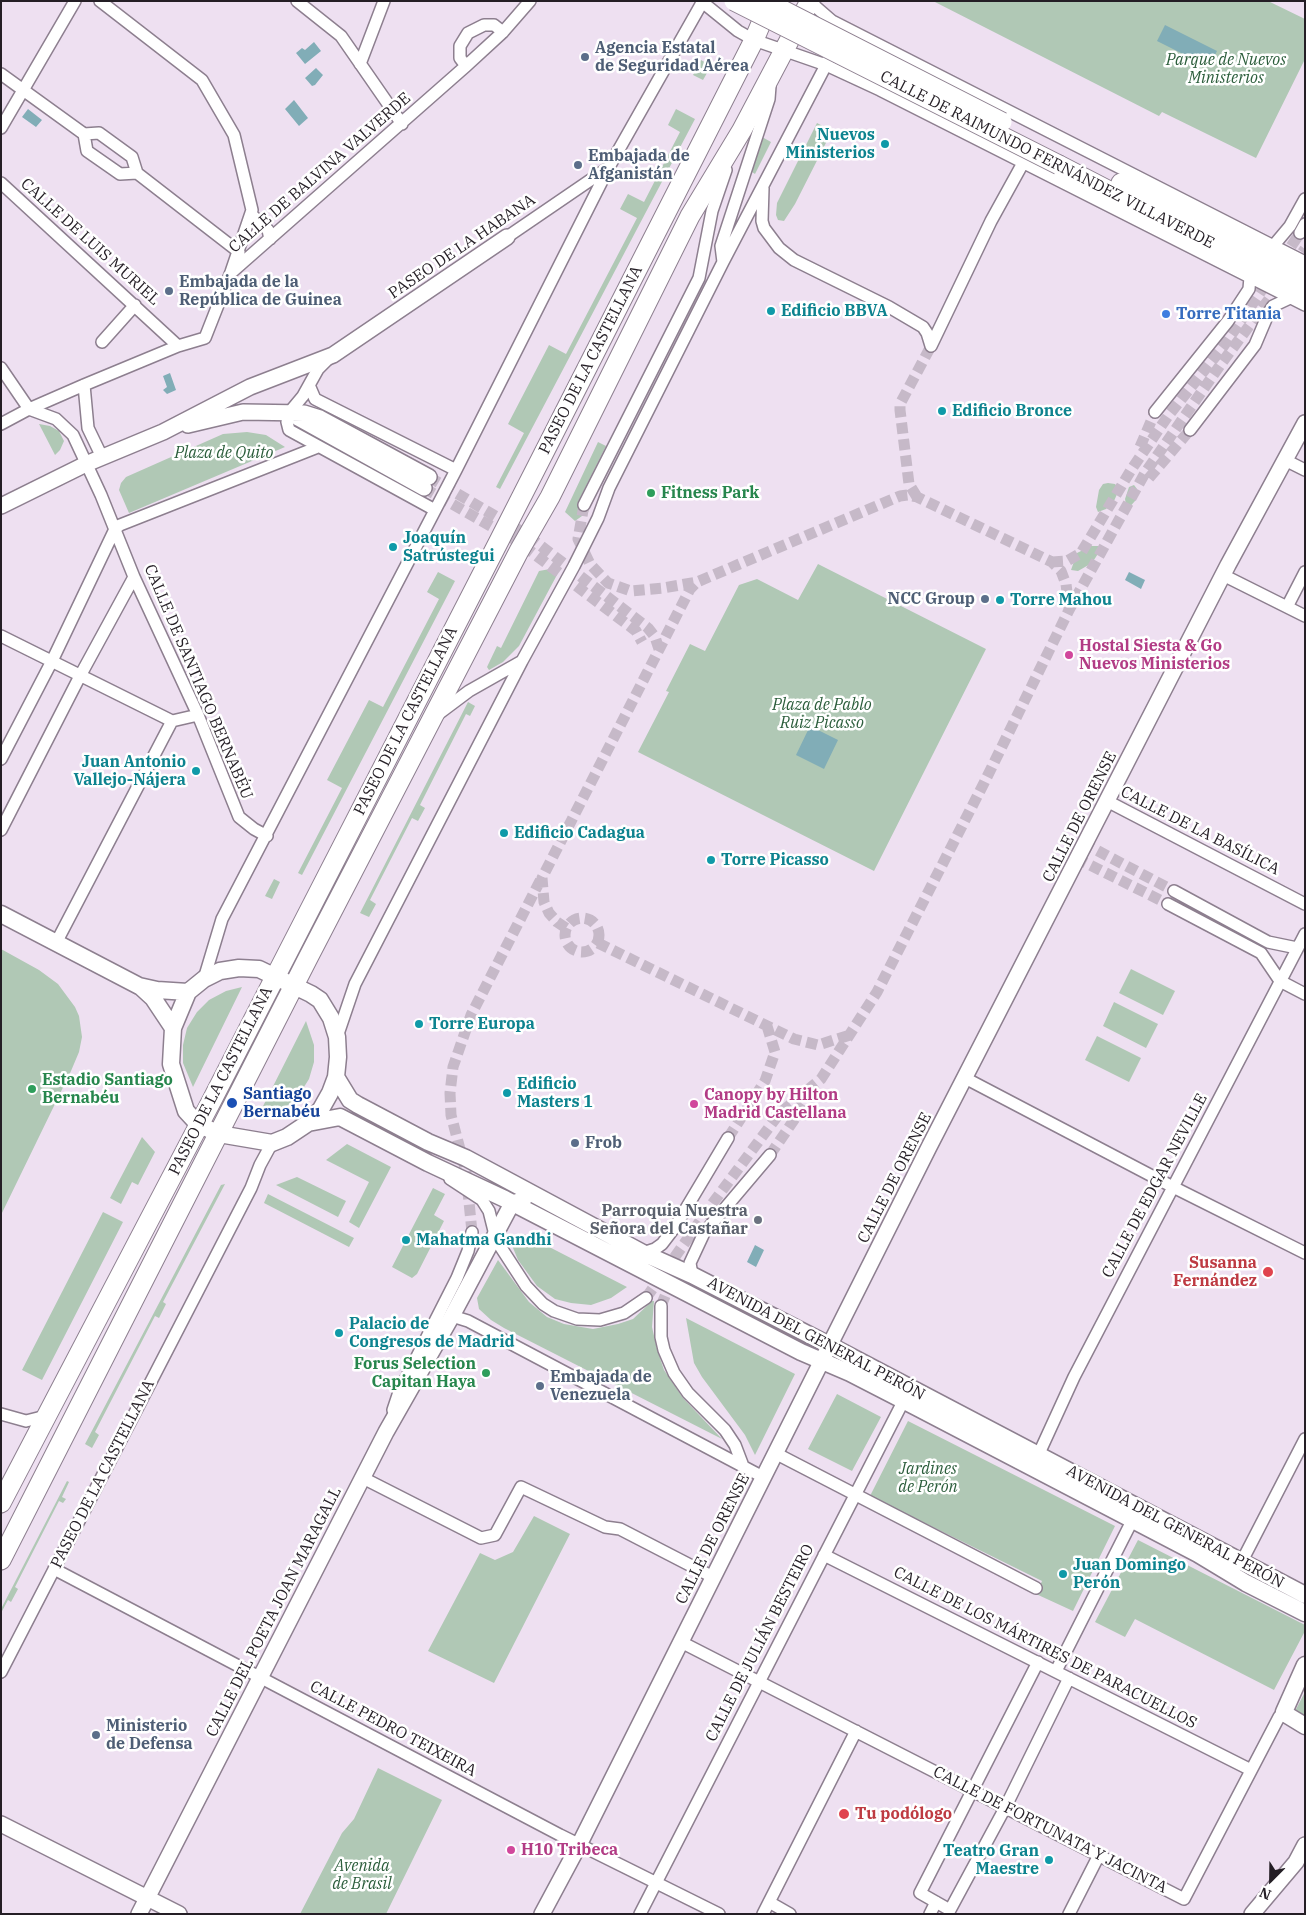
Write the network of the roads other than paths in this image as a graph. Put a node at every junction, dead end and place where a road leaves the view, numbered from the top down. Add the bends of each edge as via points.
1 (75, 1) edge
2 (100, 1) edge
3 (298, 1) edge
4 (384, 1) edge
5 (734, 1) edge
6 (765, 1) edge
7 (771, 1) edge
8 (702, 2) edge
9 (525, 3) edge
10 (815, 3) edge
11 (832, 21) junction
12 (762, 23) junction
13 (792, 24) junction
14 (738, 31) junction
15 (503, 32) junction
16 (754, 40) junction
17 (784, 50) junction
18 (360, 64) junction
19 (826, 64) junction
20 (917, 64) junction
21 (466, 66) junction
22 (772, 72) junction
23 (1, 74) edge
24 (23, 89) junction
25 (899, 100) junction
26 (402, 124) junction
27 (1, 128) edge
28 (742, 130) junction
29 (84, 134) junction
30 (1061, 159) junction
31 (1023, 162) junction
32 (609, 167) junction
33 (137, 173) junction
34 (1, 183) edge
35 (763, 184) junction
36 (1305, 199) edge
37 (251, 214) junction
38 (507, 237) joint
39 (270, 238) junction
40 (1274, 245) junction
41 (239, 252) junction
42 (723, 262) junction
43 (1305, 262) edge
44 (232, 272) junction
45 (1305, 272) edge
46 (1250, 277) junction
47 (1297, 295) edge
48 (135, 305) junction
49 (1305, 305) edge
50 (889, 307) junction
51 (948, 310) junction
52 (102, 342) dead end
53 (178, 346) junction
54 (333, 355) junction
55 (1, 368) edge
56 (84, 385) junction
57 (309, 385) junction
58 (30, 409) junction
59 (1155, 412) tunnel mouth
60 (290, 414) junction
61 (1305, 423) edge
62 (1, 424) edge
63 (1190, 430) tunnel mouth
64 (163, 432) junction
65 (318, 447) junction
66 (102, 457) junction
67 (1285, 460) junction
68 (86, 464) junction
69 (456, 470) junction
70 (1305, 470) edge
71 (427, 483) tunnel mouth
72 (584, 505) tunnel mouth
73 (1, 506) edge
74 (435, 510) junction
75 (115, 529) junction
76 (1305, 572) edge
77 (1223, 574) junction
78 (134, 577) junction
79 (1287, 607) junction
80 (1305, 616) edge
81 (1, 636) edge
82 (52, 661) junction
83 (522, 661) junction
84 (80, 676) junction
85 (198, 715) junction
86 (434, 718) junction
87 (172, 721) junction
88 (1, 759) edge
89 (1107, 802) junction
90 (1, 830) edge
91 (267, 836) junction
92 (1174, 892) tunnel mouth
93 (1168, 904) tunnel mouth
94 (1305, 904) edge
95 (1, 914) edge
96 (1305, 934) edge
97 (56, 943) junction
98 (1297, 948) junction
99 (275, 975) junction
100 (204, 979) junction
101 (1280, 981) junction
102 (295, 984) junction
103 (139, 986) junction
104 (188, 992) junction
105 (1305, 994) edge
106 (173, 1028) junction
107 (336, 1037) junction
108 (336, 1077) junction
109 (965, 1078) junction
110 (308, 1123) junction
111 (198, 1124) junction
112 (219, 1134) junction
113 (728, 1138) tunnel mouth
114 (272, 1143) junction
115 (770, 1155) tunnel mouth
116 (428, 1163) junction
117 (1173, 1187) junction
118 (513, 1203) junction
119 (577, 1216) junction
120 (472, 1232) tunnel mouth
121 (495, 1236) junction
122 (643, 1253) junction
123 (1305, 1253) edge
124 (692, 1275) junction
125 (646, 1298) tunnel mouth
126 (661, 1306) tunnel mouth
127 (452, 1316) junction
128 (829, 1344) junction
129 (822, 1361) junction
130 (907, 1394) junction
131 (1, 1414) edge
132 (46, 1416) junction
133 (386, 1432) junction
134 (1305, 1439) edge
135 (775, 1453) junction
136 (1036, 1461) junction
137 (743, 1466) junction
138 (763, 1477) junction
139 (363, 1478) junction
140 (855, 1494) junction
141 (1, 1503) edge
142 (1135, 1514) junction
143 (1198, 1554) junction
144 (824, 1555) junction
145 (1, 1560) edge
146 (1242, 1561) junction
147 (54, 1569) junction
148 (713, 1577) junction
149 (1036, 1588) dead end
150 (1305, 1595) edge
151 (1305, 1614) edge
152 (681, 1642) junction
153 (1038, 1662) junction
154 (1305, 1665) edge
155 (1056, 1671) junction
156 (1, 1672) edge
157 (261, 1677) junction
158 (1069, 1678) junction
159 (758, 1682) junction
160 (1284, 1712) junction
161 (1305, 1726) edge
162 (856, 1731) junction
163 (1252, 1770) junction
164 (973, 1791) junction
165 (1005, 1808) junction
166 (1, 1824) edge
167 (578, 1845) junction
168 (1305, 1845) edge
169 (1099, 1855) junction
170 (1300, 1864) edge
171 (656, 1883) junction
172 (148, 1898) junction
173 (769, 1902) junction
174 (936, 1902) junction
175 (139, 1914) edge
176 (179, 1914) edge
177 (542, 1914) edge
178 (640, 1914) edge
179 (719, 1914) edge
180 (763, 1914) edge
181 (790, 1914) edge
182 (930, 1914) edge
183 (1069, 1914) edge
184 (1252, 1914) edge

1 - 24 street
2 - 37 street via 202,80 234,135
3 - 18 street via 340,36
4 - 18 street
5 - 13 main road, bridge
6 - 13 main road, bridge
7 - 12 main road, PASEO DE LA CASTELLANA
8 - 14 street, CALLE DE RAIMUNDO FERNÁNDEZ VILLAVERDE
8 - 32 street
9 - 15 street, CALLE DE BALVINA VALVERDE
10 - 11 street, CALLE DE RAIMUNDO FERNÁNDEZ VILLAVERDE
10 - 17 main road, PASEO DE LA CASTELLANA
11 - 19 street, PASEO DE LA CASTELLANA via 834,43
11 - 20 street, CALLE DE RAIMUNDO FERNÁNDEZ VILLAVERDE
12 - 14 street
12 - 16 main road, PASEO DE LA CASTELLANA
13 - 30 main road, CALLE DE RAIMUNDO FERNÁNDEZ VILLAVERDE, bridge
14 - 16 street, CALLE DE RAIMUNDO FERNÁNDEZ VILLAVERDE
15 - 21 street, CALLE DE BALVINA VALVERDE
15 - 21 street via 494,25 484,25 468,33 460,46 460,58
16 - 17 street, CALLE DE RAIMUNDO FERNÁNDEZ VILLAVERDE
16 - 99 main road, PASEO DE LA CASTELLANA
17 - 19 street, CALLE DE RAIMUNDO FERNÁNDEZ VILLAVERDE
17 - 22 main road, PASEO DE LA CASTELLANA
18 - 26 street
19 - 25 street, CALLE DE RAIMUNDO FERNÁNDEZ VILLAVERDE
19 - 35 street, PASEO DE LA CASTELLANA
20 - 25 street
20 - 40 street, CALLE DE RAIMUNDO FERNÁNDEZ VILLAVERDE
21 - 26 street, CALLE DE BALVINA VALVERDE
22 - 28 main road, PASEO DE LA CASTELLANA
22 - 42 street, PASEO DE LA CASTELLANA via 768,100 721,246
23 - 24 street
24 - 27 street
24 - 29 street
25 - 31 street, CALLE DE RAIMUNDO FERNÁNDEZ VILLAVERDE
26 - 39 street, CALLE DE BALVINA VALVERDE
28 - 72 street, PASEO DE LA CASTELLANA via 716,194 699,278
28 - 86 main road, PASEO DE LA CASTELLANA via 690,216 550,497
29 - 33 street via 99,133 132,157
29 - 33 street via 87,151 120,174
30 - 45 main road, CALLE DE RAIMUNDO FERNÁNDEZ VILLAVERDE
30 - 47 main road, CALLE DE RAIMUNDO FERNÁNDEZ VILLAVERDE
31 - 46 street, CALLE DE RAIMUNDO FERNÁNDEZ VILLAVERDE
31 - 51 street, PASEO DE LA CASTELLANA
32 - 38 street, PASEO DE LA HABANA
32 - 69 street
33 - 41 street
34 - 48 street, CALLE DE LUIS MURIEL
35 - 42 street, PASEO DE LA CASTELLANA
35 - 50 street, PASEO DE LA CASTELLANA via 762,221 779,248 794,260
36 - 40 street via 1290,226
37 - 39 street via 268,230
37 - 41 street
38 - 54 street, PASEO DE LA HABANA
39 - 44 street, CALLE DE BALVINA VALVERDE
40 - 43 street, CALLE DE RAIMUNDO FERNÁNDEZ VILLAVERDE
41 - 44 street
42 - 83 street, PASEO DE LA CASTELLANA via 609,488 574,566
44 - 53 street, CALLE DE BALVINA VALVERDE via 205,338
46 - 47 street, CALLE DE RAIMUNDO FERNÁNDEZ VILLAVERDE
46 - 59 street via 1249,289 1228,321
47 - 49 street, CALLE DE RAIMUNDO FERNÁNDEZ VILLAVERDE
47 - 63 street via 1273,306 1255,345
48 - 52 street
48 - 53 street, CALLE DE LUIS MURIEL
50 - 51 street, PASEO DE LA CASTELLANA via 928,322
50 - 51 street, PASEO DE LA CASTELLANA via 923,327 931,346
53 - 56 street, CALLE DE BALVINA VALVERDE
54 - 57 street, PASEO DE LA HABANA via 318,369
54 - 64 street, PASEO DE LA HABANA via 250,387
55 - 58 street
56 - 58 street, CALLE DE BALVINA VALVERDE
56 - 66 street via 88,428
57 - 60 street, PASEO DE LA HABANA
57 - 69 street via 315,399
58 - 62 street, CALLE DE BALVINA VALVERDE
58 - 68 street, CALLE DE SANTIAGO BERNABÉU via 56,419 73,435
60 - 64 street, PASEO DE LA HABANA via 230,414
60 - 65 street via 287,423 290,431
60 - 71 street, PASEO DE LA HABANA via 316,417
61 - 67 street, CALLE DE ORENSE
64 - 66 street, PASEO DE LA HABANA
65 - 74 street
65 - 75 street
66 - 68 street, PASEO DE LA HABANA
67 - 70 street
67 - 77 street, CALLE DE ORENSE
68 - 73 street, PASEO DE LA HABANA
68 - 75 street, CALLE DE SANTIAGO BERNABÉU
69 - 74 street
74 - 91 street
75 - 78 street, CALLE DE SANTIAGO BERNABÉU
75 - 82 street
76 - 79 street
77 - 79 street
77 - 89 street, CALLE DE ORENSE
78 - 84 street
78 - 85 street, CALLE DE SANTIAGO BERNABÉU
79 - 80 street
81 - 82 street
82 - 84 street
82 - 88 street
83 - 86 street, PASEO DE LA CASTELLANA via 469,691
83 - 107 street, PASEO DE LA CASTELLANA via 355,984
84 - 87 street
84 - 90 street
85 - 87 street
85 - 91 street, CALLE DE SANTIAGO BERNABÉU via 238,817
86 - 102 main road, PASEO DE LA CASTELLANA
87 - 97 street
89 - 94 street, CALLE DE LA BASÍLICA
89 - 109 street, CALLE DE ORENSE
91 - 100 street via 222,919
92 - 98 street via 1268,942
93 - 101 street via 1261,953
95 - 97 main road
96 - 98 street, CALLE DE EDGAR NEVILLE
97 - 103 main road
98 - 101 street, CALLE DE EDGAR NEVILLE
99 - 100 main road via 259,969 238,968 220,971
99 - 102 main road
99 - 111 main road, PASEO DE LA CASTELLANA
100 - 104 main road
101 - 105 street
101 - 117 street, CALLE DE EDGAR NEVILLE
102 - 107 main road via 320,1000
102 - 112 main road, PASEO DE LA CASTELLANA
103 - 104 main road
103 - 106 main road via 154,998
104 - 106 main road
106 - 111 main road via 171,1064 186,1111
107 - 108 main road
108 - 110 main road via 321,1109
108 - 119 main road, AVENIDA DEL GENERAL PERÓN via 350,1100 358,1105
109 - 117 street
109 - 128 street, CALLE DE ORENSE
110 - 114 main road
110 - 116 main road, AVENIDA DEL GENERAL PERÓN via 340,1117
111 - 112 main road
111 - 132 main road, PASEO DE LA CASTELLANA
112 - 114 main road
112 - 145 main road, PASEO DE LA CASTELLANA
113 - 122 street via 675,1227 662,1244
114 - 147 street, PASEO DE LA CASTELLANA
115 - 124 street via 704,1233 690,1263
116 - 118 main road, AVENIDA DEL GENERAL PERÓN
116 - 121 street, AVENIDA DEL GENERAL PERÓN via 482,1200 489,1211
117 - 123 street
117 - 136 street, CALLE DE EDGAR NEVILLE via 1074,1377
118 - 119 street via 528,1199
118 - 121 street, CALLE DEL POETA JOAN MARAGALL
118 - 129 main road, AVENIDA DEL GENERAL PERÓN
119 - 122 main road, AVENIDA DEL GENERAL PERÓN
120 - 133 street, CALLE DEL POETA JOAN MARAGALL via 460,1271 399,1392
121 - 125 street, AVENIDA DEL GENERAL PERÓN via 526,1286 554,1311 577,1319 600,1320 624,1313
121 - 127 street, CALLE DEL POETA JOAN MARAGALL
122 - 124 main road, AVENIDA DEL GENERAL PERÓN
124 - 128 main road, AVENIDA DEL GENERAL PERÓN
126 - 137 street via 661,1337 674,1373 725,1430
127 - 133 street, CALLE DEL POETA JOAN MARAGALL
127 - 137 street via 477,1326
128 - 129 street, CALLE DE ORENSE
128 - 130 main road, AVENIDA DEL GENERAL PERÓN
129 - 130 main road, AVENIDA DEL GENERAL PERÓN
129 - 135 street, CALLE DE ORENSE
130 - 136 main road, AVENIDA DEL GENERAL PERÓN
130 - 140 street, CALLE DE JULIÁN BESTEIRO
131 - 132 street via 26,1421
132 - 141 main road, PASEO DE LA CASTELLANA
133 - 139 street, CALLE DEL POETA JOAN MARAGALL
134 - 146 street
135 - 138 street, CALLE DE ORENSE
135 - 140 street
136 - 142 main road, AVENIDA DEL GENERAL PERÓN
137 - 138 street
138 - 148 street, CALLE DE ORENSE
139 - 148 street via 481,1538 495,1535 521,1487 605,1527 620,1529
139 - 157 street, CALLE DEL POETA JOAN MARAGALL
140 - 144 street, CALLE DE JULIÁN BESTEIRO
140 - 149 street
142 - 143 main road, AVENIDA DEL GENERAL PERÓN
142 - 146 main road, AVENIDA DEL GENERAL PERÓN
142 - 155 street
143 - 146 street via 1229,1566
143 - 151 main road, AVENIDA DEL GENERAL PERÓN
144 - 153 street, CALLE DE LOS MÁRTIRES DE PARACUELLOS
144 - 159 street, CALLE DE JULIÁN BESTEIRO
146 - 150 main road, AVENIDA DEL GENERAL PERÓN
147 - 156 street, PASEO DE LA CASTELLANA
147 - 157 street, CALLE PEDRO TEIXEIRA
148 - 152 street, CALLE DE ORENSE
152 - 159 street, CALLE DE FORTUNATA Y JACINTA
152 - 167 street, CALLE DE ORENSE
153 - 155 street, CALLE DE LOS MÁRTIRES DE PARACUELLOS
153 - 164 street
154 - 160 main road, CALLE DE FORTUNATA Y JACINTA
155 - 158 street, CALLE DE LOS MÁRTIRES DE PARACUELLOS
157 - 167 street, CALLE PEDRO TEIXEIRA
157 - 172 street, CALLE DEL POETA JOAN MARAGALL
158 - 163 street, CALLE DE LOS MÁRTIRES DE PARACUELLOS
158 - 165 street
159 - 162 street, CALLE DE FORTUNATA Y JACINTA
159 - 171 street, CALLE DE JULIÁN BESTEIRO
160 - 161 main road
160 - 163 street, CALLE DE FORTUNATA Y JACINTA
162 - 164 street, CALLE DE FORTUNATA Y JACINTA
162 - 173 street
163 - 169 street, CALLE DE FORTUNATA Y JACINTA via 1184,1899
164 - 165 street, CALLE DE FORTUNATA Y JACINTA
164 - 174 street via 920,1893
165 - 169 street, CALLE DE FORTUNATA Y JACINTA
165 - 174 street via 950,1910
166 - 172 street
167 - 171 street, CALLE PEDRO TEIXEIRA
167 - 177 street, CALLE DE ORENSE
168 - 170 street
169 - 183 street
170 - 184 street
171 - 178 street, CALLE DE JULIÁN BESTEIRO
171 - 179 street, CALLE PEDRO TEIXEIRA
172 - 175 street, CALLE DEL POETA JOAN MARAGALL
172 - 176 street
173 - 180 street
173 - 181 street
174 - 182 street

